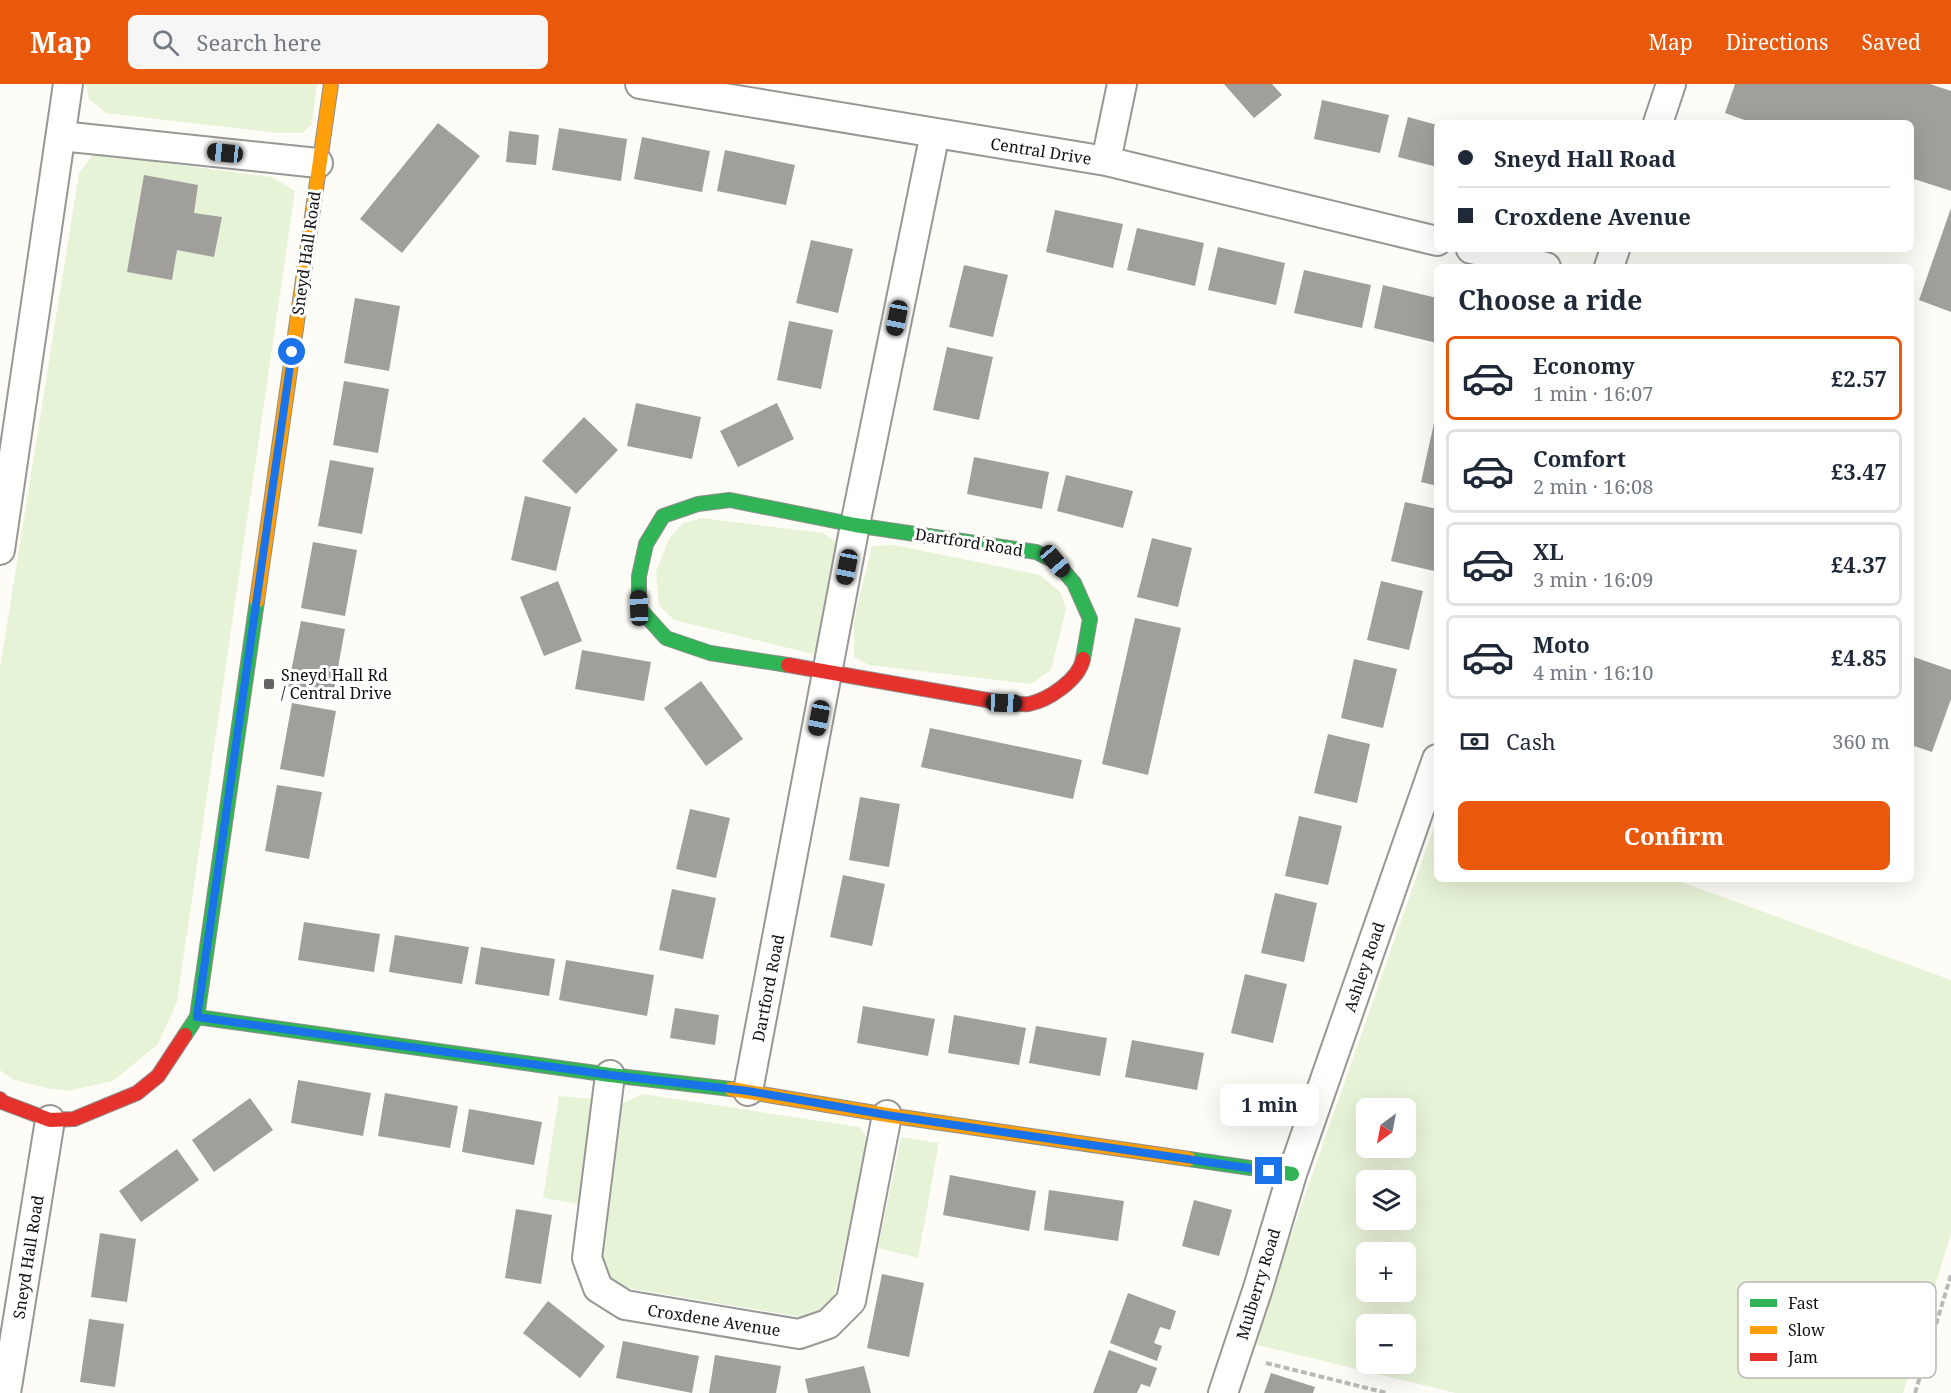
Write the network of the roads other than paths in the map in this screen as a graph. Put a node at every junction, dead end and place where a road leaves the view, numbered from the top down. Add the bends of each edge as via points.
1 (68, 84) edge
2 (331, 84) edge
3 (640, 84) edge
4 (1122, 84) edge
5 (1671, 84) edge
6 (1659, 120) edge
7 (935, 133) junction
8 (61, 136) junction
9 (1106, 161) junction
10 (318, 163) junction
11 (1434, 240) edge
12 (1484, 252) edge
13 (1534, 264) edge
14 (855, 525) junction
15 (0, 550) edge
16 (828, 671) junction
17 (1434, 768) edge
18 (197, 1017) junction
19 (610, 1075) junction
20 (748, 1091) junction
21 (0, 1099) edge
22 (887, 1115) junction
23 (50, 1120) junction
24 (1292, 1174) junction
25 (6, 1393) edge
26 (1223, 1393) edge

1 - 8 street
2 - 10 street, Sneyd Hall Road
3 - 7 street, Central Drive
4 - 9 street
5 - 6 street
7 - 9 street, Central Drive
7 - 14 street, Dartford Road
8 - 10 street
8 - 15 street
9 - 11 street, Central Drive
10 - 18 street, Sneyd Hall Road
12 - 13 street
14 - 16 street, Dartford Road
14 - 16 street, Dartford Road via 730,501 698,504 663,516 645,544 639,576 639,608 666,638 710,653
14 - 16 street, Dartford Road via 1036,552 1055,561 1074,582 1090,619 1082,664 1061,690 1028,704
16 - 20 street, Dartford Road
17 - 24 street, Ashley Road
18 - 19 street
18 - 23 street, Sneyd Hall Road via 158,1076 137,1094 74,1119
19 - 20 street
19 - 22 street, Croxdene Avenue via 587,1258 598,1288 625,1305 799,1334 828,1324 851,1301
20 - 22 street
21 - 23 street, Sneyd Hall Road
22 - 24 street
23 - 25 street, Sneyd Hall Road
24 - 26 street, Mulberry Road

